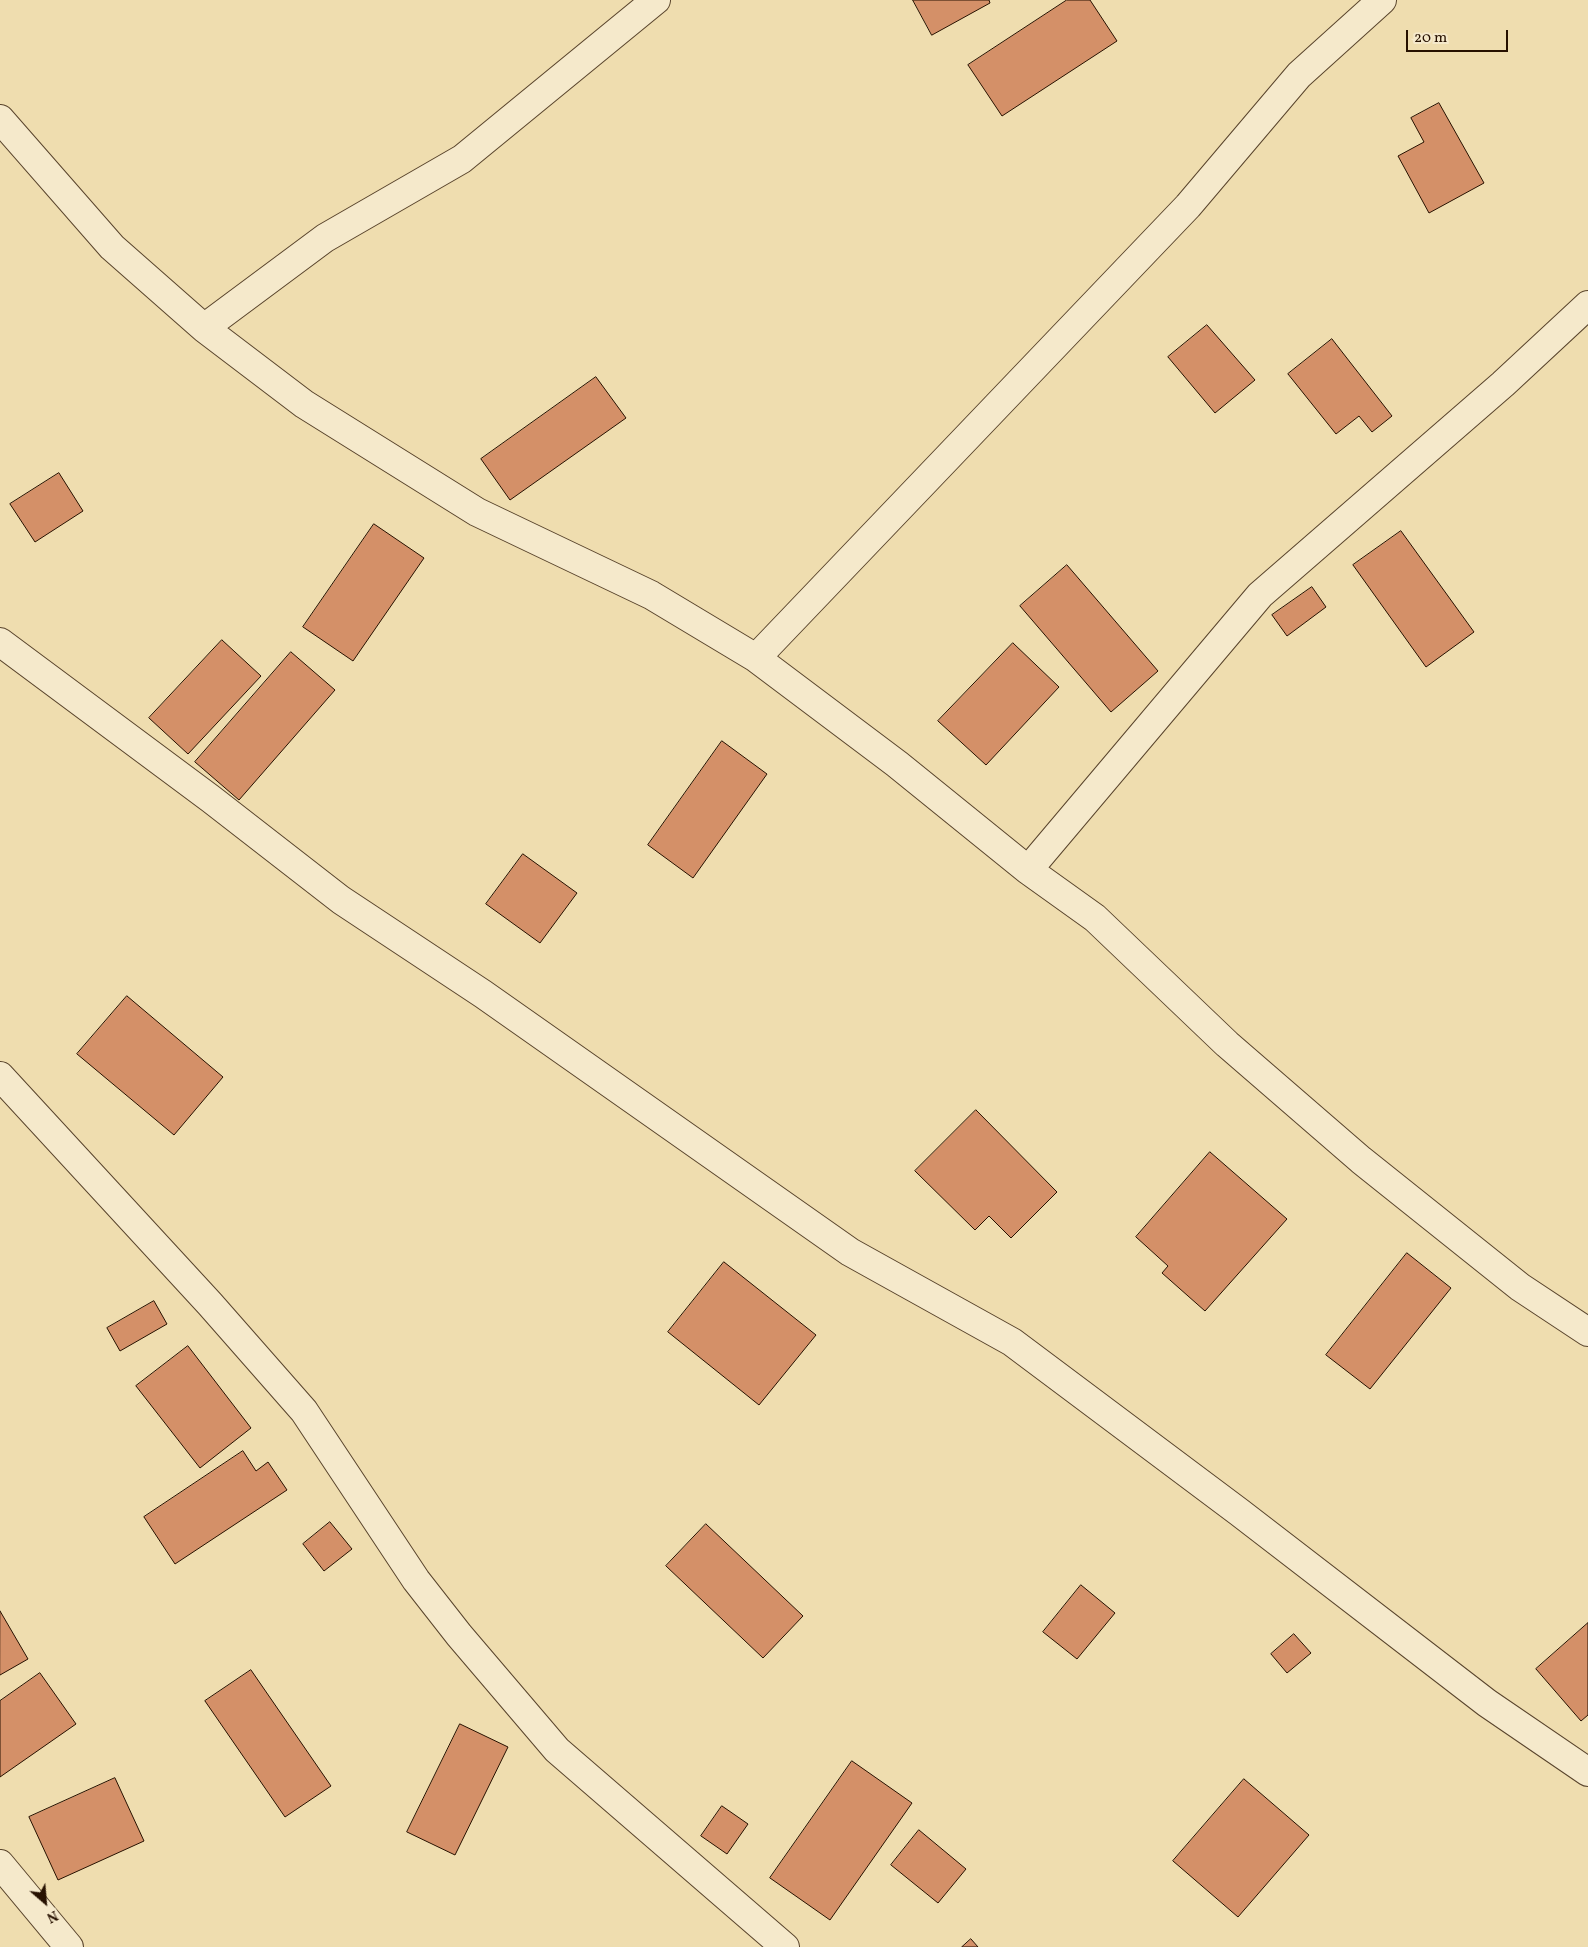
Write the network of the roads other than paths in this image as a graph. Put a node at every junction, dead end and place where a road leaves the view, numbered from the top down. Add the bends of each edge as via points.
1 (656, 0) edge
2 (1382, 0) edge
3 (0, 119) edge
4 (1588, 305) edge
5 (204, 328) junction
6 (0, 642) edge
7 (756, 658) junction
8 (1028, 870) junction
9 (0, 1076) edge
10 (1588, 1332) edge
11 (1588, 1772) edge
12 (0, 1864) edge
13 (69, 1947) edge
14 (785, 1947) edge

1 - 5 street via 462,159 325,238
2 - 7 street via 1299,75 1188,206
3 - 5 street via 112,247
4 - 8 street via 1503,384 1260,595
5 - 7 street via 304,404 477,512 652,595
6 - 11 street via 341,900 483,994 850,1252 1012,1342 1487,1703
7 - 8 street via 897,764
8 - 10 street via 1095,918 1227,1044 1362,1160 1520,1286
9 - 14 street via 304,1411 416,1580 557,1750
12 - 13 street

